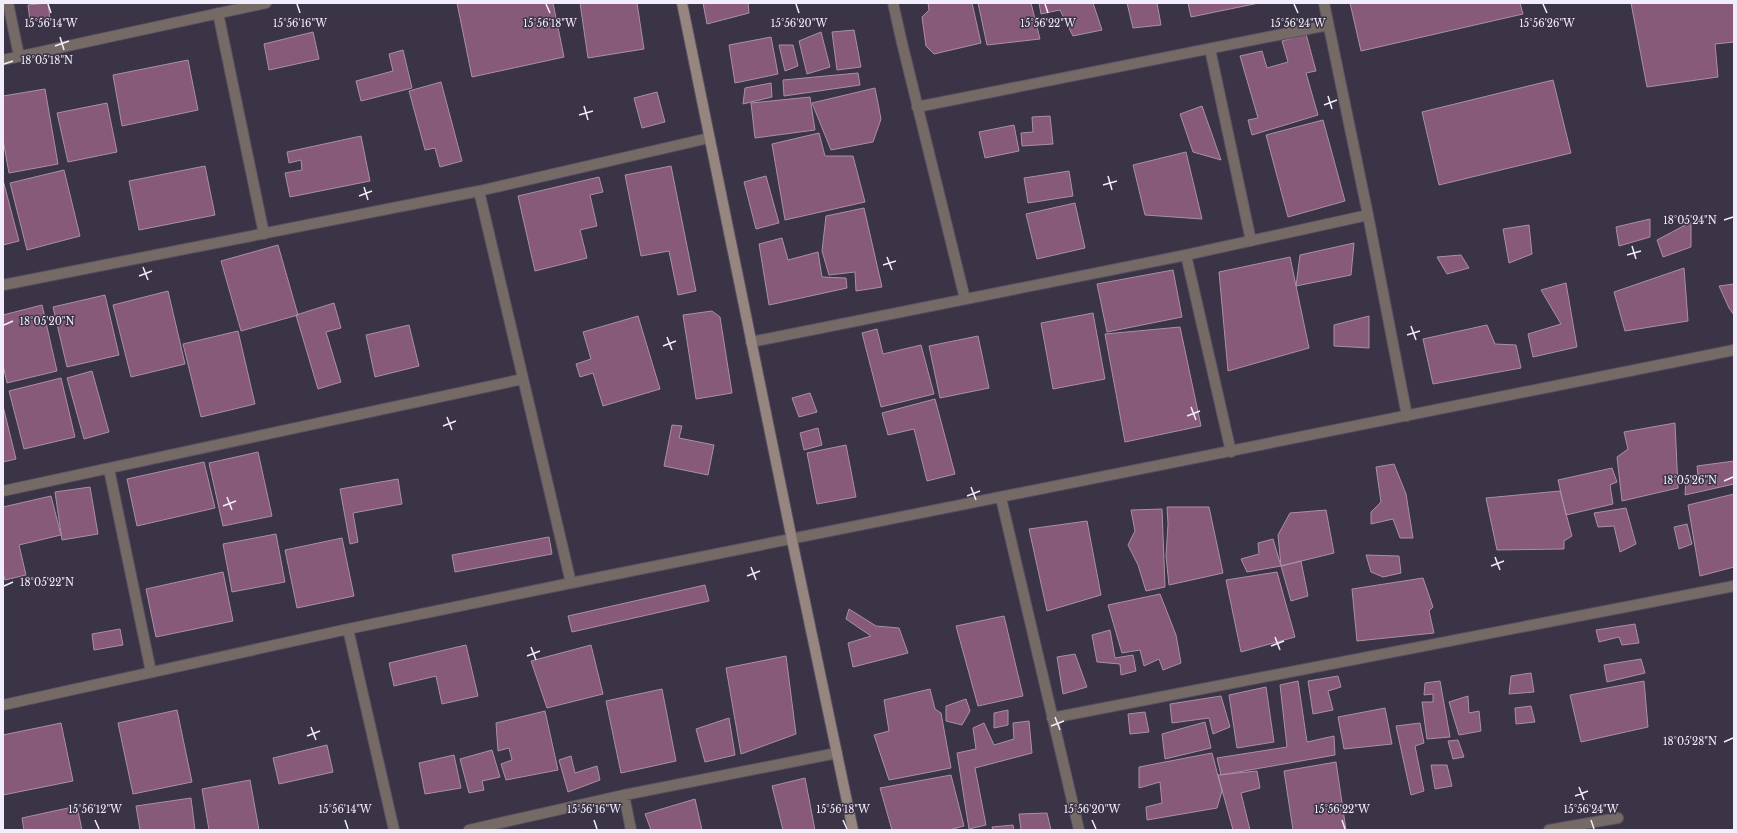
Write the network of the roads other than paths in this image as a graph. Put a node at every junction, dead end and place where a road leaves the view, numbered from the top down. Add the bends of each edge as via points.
1 (8, 3) edge
2 (266, 3) edge
3 (682, 3) edge
4 (894, 3) edge
5 (1324, 3) edge
6 (218, 13) junction
7 (1328, 25) junction
8 (1210, 49) junction
9 (19, 56) junction
10 (3, 60) edge
11 (917, 107) junction
12 (709, 138) junction
13 (479, 191) junction
14 (1368, 215) junction
15 (264, 234) junction
16 (1251, 241) junction
17 (1186, 255) junction
18 (3, 285) edge
19 (965, 299) junction
20 (751, 342) junction
21 (1734, 350) edge
22 (523, 379) junction
23 (1407, 416) junction
24 (1231, 452) junction
25 (109, 469) junction
26 (3, 492) edge
27 (1000, 498) junction
28 (792, 540) junction
29 (571, 583) junction
30 (1734, 586) edge
31 (348, 629) junction
32 (151, 672) junction
33 (3, 705) edge
34 (1052, 718) junction
35 (837, 753) junction
36 (624, 795) junction
37 (1618, 818) dead end
38 (394, 830) edge
39 (469, 830) edge
40 (631, 830) edge
41 (853, 830) edge
42 (1078, 830) edge
43 (1549, 830) edge

1 - 9 street
2 - 6 street
3 - 12 main road
4 - 11 street
5 - 7 street
6 - 9 street
6 - 15 street
7 - 8 street
7 - 14 street
8 - 11 street
8 - 16 street
9 - 10 street
11 - 19 street
12 - 13 street
12 - 20 main road
13 - 15 street
13 - 22 street
14 - 16 street
14 - 23 street
15 - 18 street
16 - 17 street
17 - 19 street
17 - 24 street
19 - 20 street
20 - 28 main road
21 - 23 street
22 - 25 street
22 - 29 street
23 - 24 street
24 - 27 street
25 - 26 street
25 - 32 street
27 - 28 street
27 - 34 street
28 - 29 street
28 - 35 main road
29 - 31 street
30 - 34 street
31 - 32 street
31 - 38 street
32 - 33 street
34 - 42 street
35 - 36 street
35 - 41 main road
36 - 39 street
36 - 40 street
37 - 43 street

